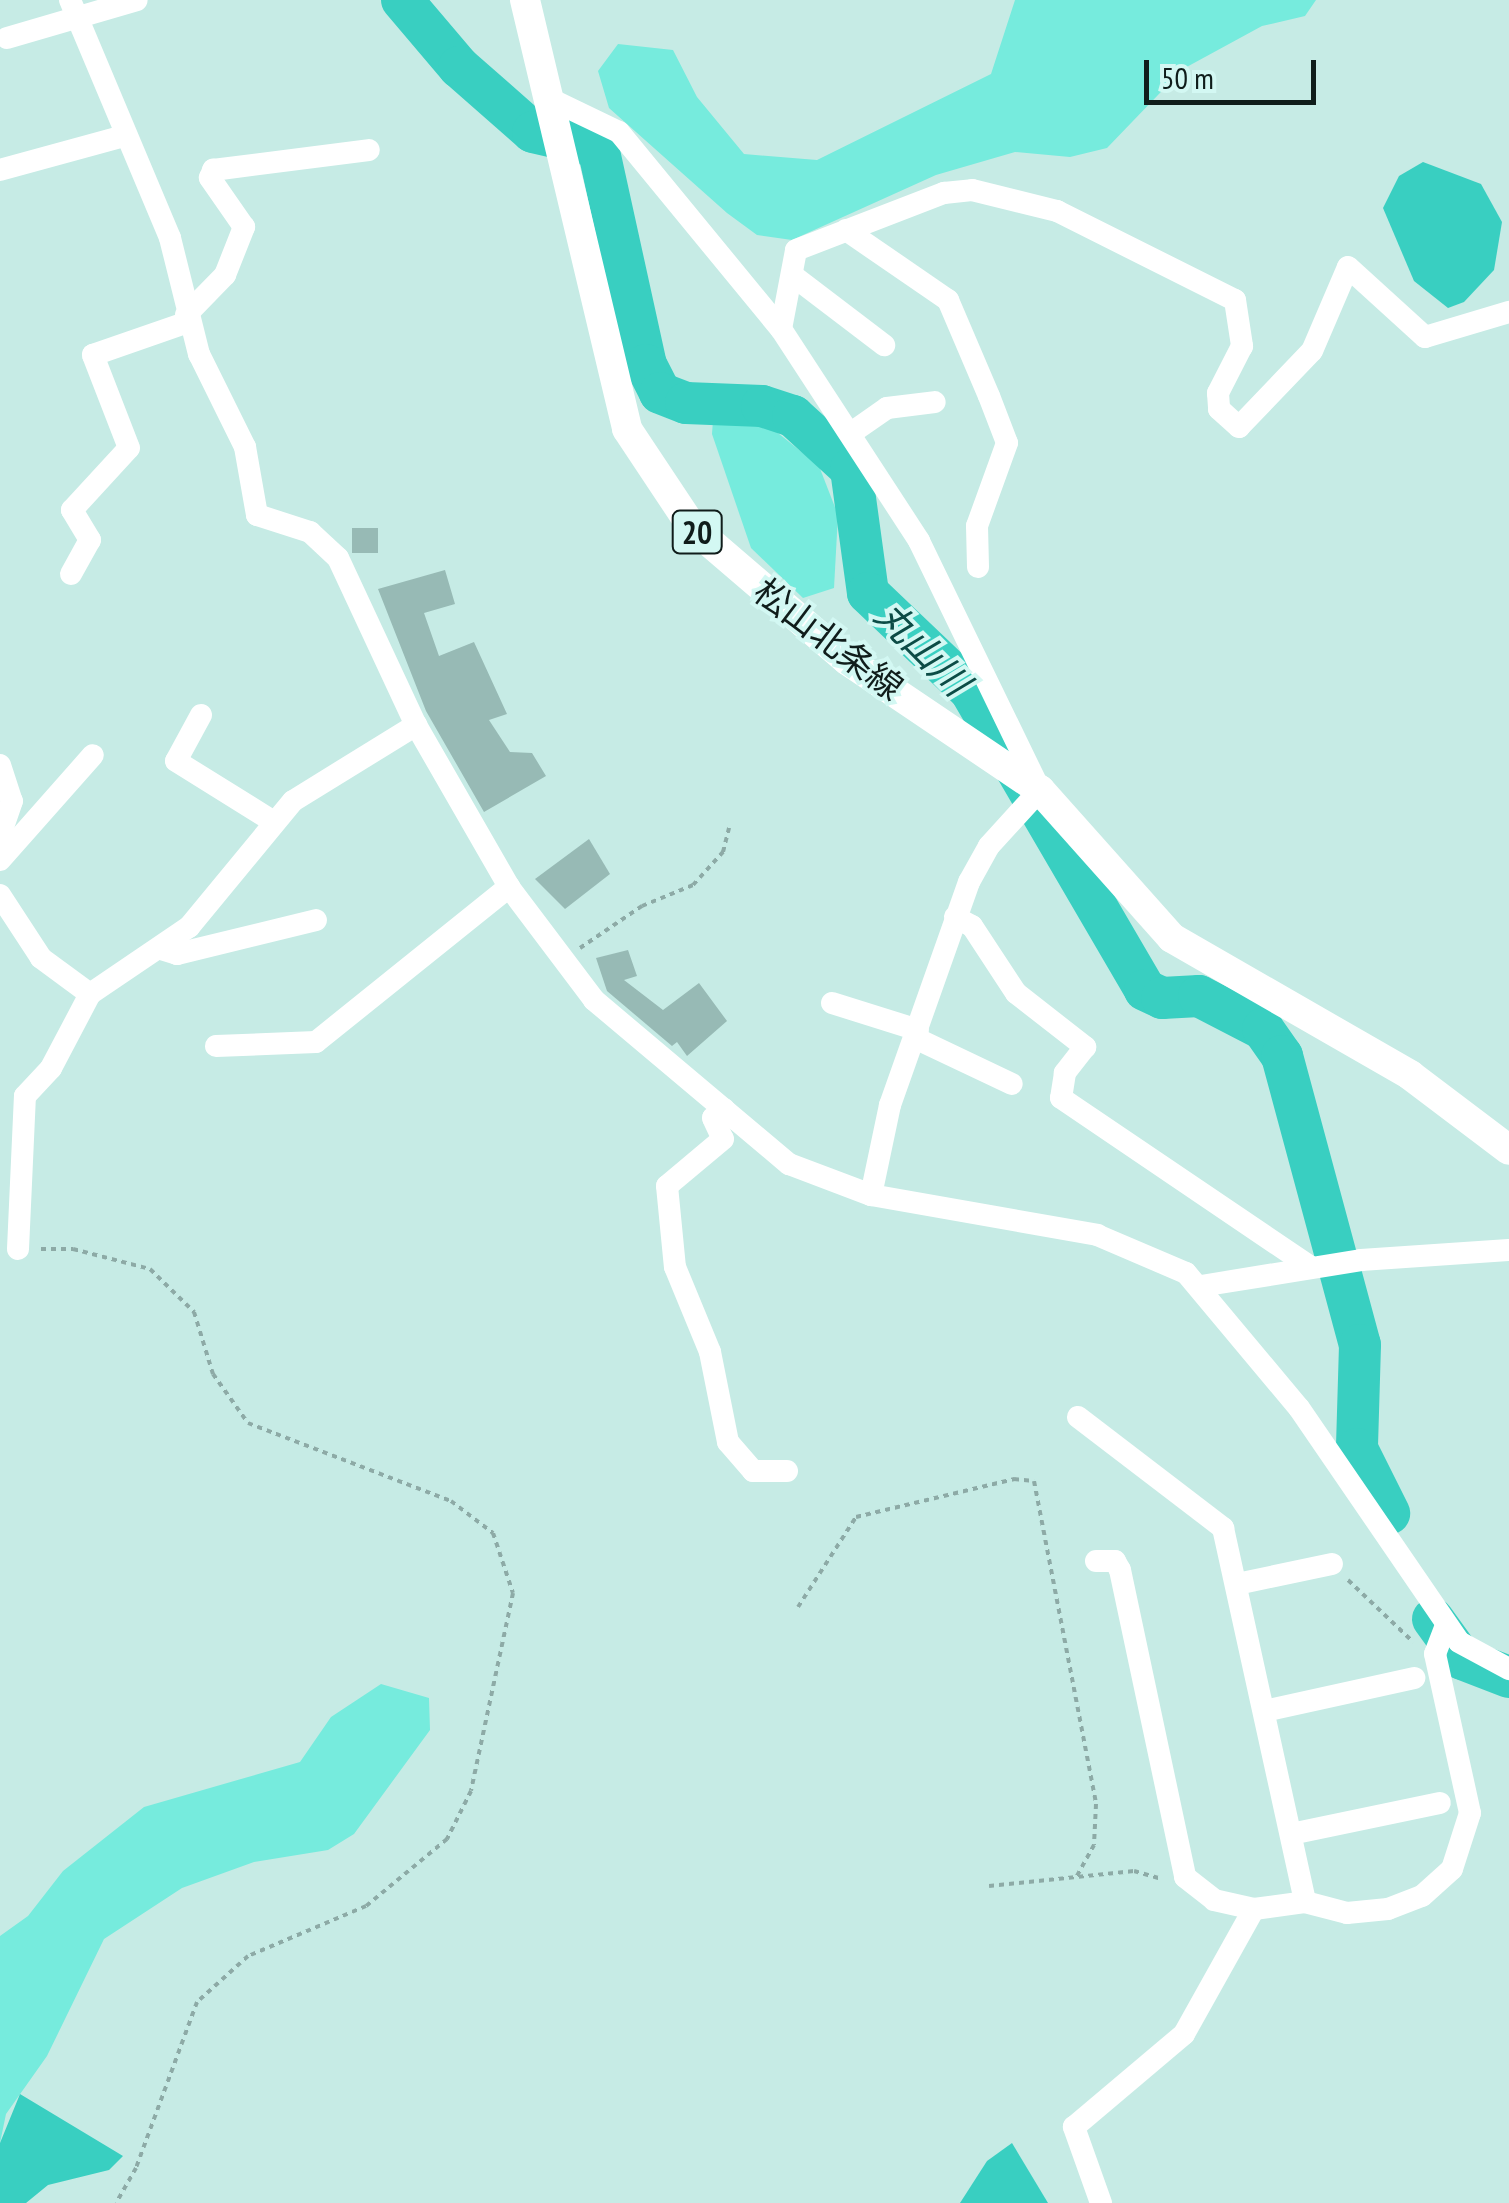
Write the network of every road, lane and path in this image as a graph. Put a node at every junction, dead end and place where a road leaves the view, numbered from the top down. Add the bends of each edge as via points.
1 (70, 0) edge
2 (137, 0) edge
3 (525, 0) edge
4 (80, 22) junction
5 (7, 38) dead end
6 (550, 100) junction
7 (124, 136) junction
8 (369, 150) dead end
9 (0, 170) edge
10 (846, 230) junction
11 (792, 275) junction
12 (1509, 312) edge
13 (187, 318) junction
14 (781, 329) junction
15 (884, 345) dead end
16 (934, 402) dead end
17 (854, 432) junction
18 (978, 567) dead end
19 (71, 574) dead end
20 (201, 715) dead end
21 (416, 725) junction
22 (93, 755) dead end
23 (0, 765) edge
24 (1040, 790) junction
25 (274, 822) junction
26 (729, 828) dead end
27 (0, 836) edge
28 (0, 860) edge
29 (509, 888) junction
30 (0, 894) edge
31 (955, 916) junction
32 (316, 920) dead end
33 (162, 949) junction
34 (564, 959) junction
35 (90, 994) junction
36 (832, 1002) dead end
37 (916, 1034) junction
38 (216, 1046) dead end
39 (1012, 1084) dead end
40 (724, 1109) junction
41 (1509, 1150) edge
42 (871, 1194) junction
43 (18, 1249) joint
44 (1509, 1250) edge
45 (1310, 1266) junction
46 (1201, 1286) junction
47 (1078, 1416) dead end
48 (787, 1471) dead end
49 (1096, 1561) dead end
50 (1332, 1564) joint
51 (1236, 1584) junction
52 (798, 1607) dead end
53 (1446, 1625) junction
54 (1435, 1654) junction
55 (1509, 1670) edge
56 (1414, 1678) dead end
57 (1264, 1711) junction
58 (1440, 1803) dead end
59 (1291, 1834) junction
60 (1076, 1877) junction
61 (1188, 1884) junction
62 (989, 1886) dead end
63 (1305, 1902) junction
64 (1254, 1910) junction
65 (116, 2203) edge
66 (1101, 2203) edge

1 - 4 street
2 - 4 street
3 - 6 main road, 松山北条線 / 20
4 - 5 street
4 - 7 street
6 - 14 street via 619,132
6 - 24 main road, 松山北条線 / 20 via 627,430 692,527 847,660
7 - 9 street
7 - 13 street via 170,238
8 - 13 street via 213,170 210,178 244,227 226,275
10 - 11 street via 796,250
10 - 12 street via 944,192 972,190 1030,201 1148,254 1235,300 1243,312 1242,346 1218,393 1220,409 1239,427 1312,351 1348,267 1425,337
10 - 18 street via 948,300 995,412 1007,444 977,526
11 - 14 street
11 - 15 street
13 - 19 street via 93,355 129,448 72,510 90,540
13 - 21 street via 246,447 258,515 326,540
14 - 17 street
16 - 17 street via 887,408
17 - 24 street via 919,541
20 - 25 street via 176,761
21 - 25 street via 314,787
21 - 29 street
22 - 28 street
23 - 27 street via 12,801
24 - 31 street via 989,846
24 - 41 main road, 松山北条線 / 20 via 1172,938 1410,1075
25 - 33 street via 218,897
26 - 34 path via 723,852 692,885 642,906
29 - 34 street
29 - 38 street via 316,1042
30 - 35 street via 41,958
31 - 37 street
31 - 45 street via 972,926 1016,993 1085,1047 1065,1073 1061,1098
32 - 33 street via 188,952
33 - 35 street via 117,969
34 - 40 street via 594,1000
35 - 43 street via 51,1068 25,1096
36 - 37 street
37 - 39 street
37 - 42 street via 890,1105
40 - 42 street via 790,1164
40 - 48 street via 712,1118 723,1139 667,1186 676,1267 710,1352 728,1442 753,1471
42 - 46 street via 1097,1234 1166,1262
43 - 65 path via 73,1248 150,1269 194,1312 213,1374 248,1423 451,1501 493,1533 513,1593 471,1792 447,1839 366,1906 248,1956 197,2002 136,2168
44 - 45 street
45 - 46 street
46 - 53 street via 1401,1548
47 - 51 street via 1223,1528
49 - 61 street via 1115,1561 1120,1570
50 - 51 street
50 - 54 path
51 - 57 street
52 - 60 path via 856,1517 1014,1479 1034,1482 1096,1804 1094,1845
53 - 54 street
53 - 55 street via 1478,1659
54 - 63 street via 1470,1813 1462,1851 1438,1884 1388,1909 1346,1912
56 - 57 street
57 - 59 street
58 - 59 street
59 - 63 street
60 - 61 path via 1134,1871
60 - 62 path
61 - 64 street
63 - 64 street
64 - 66 street via 1184,2034 1074,2127

